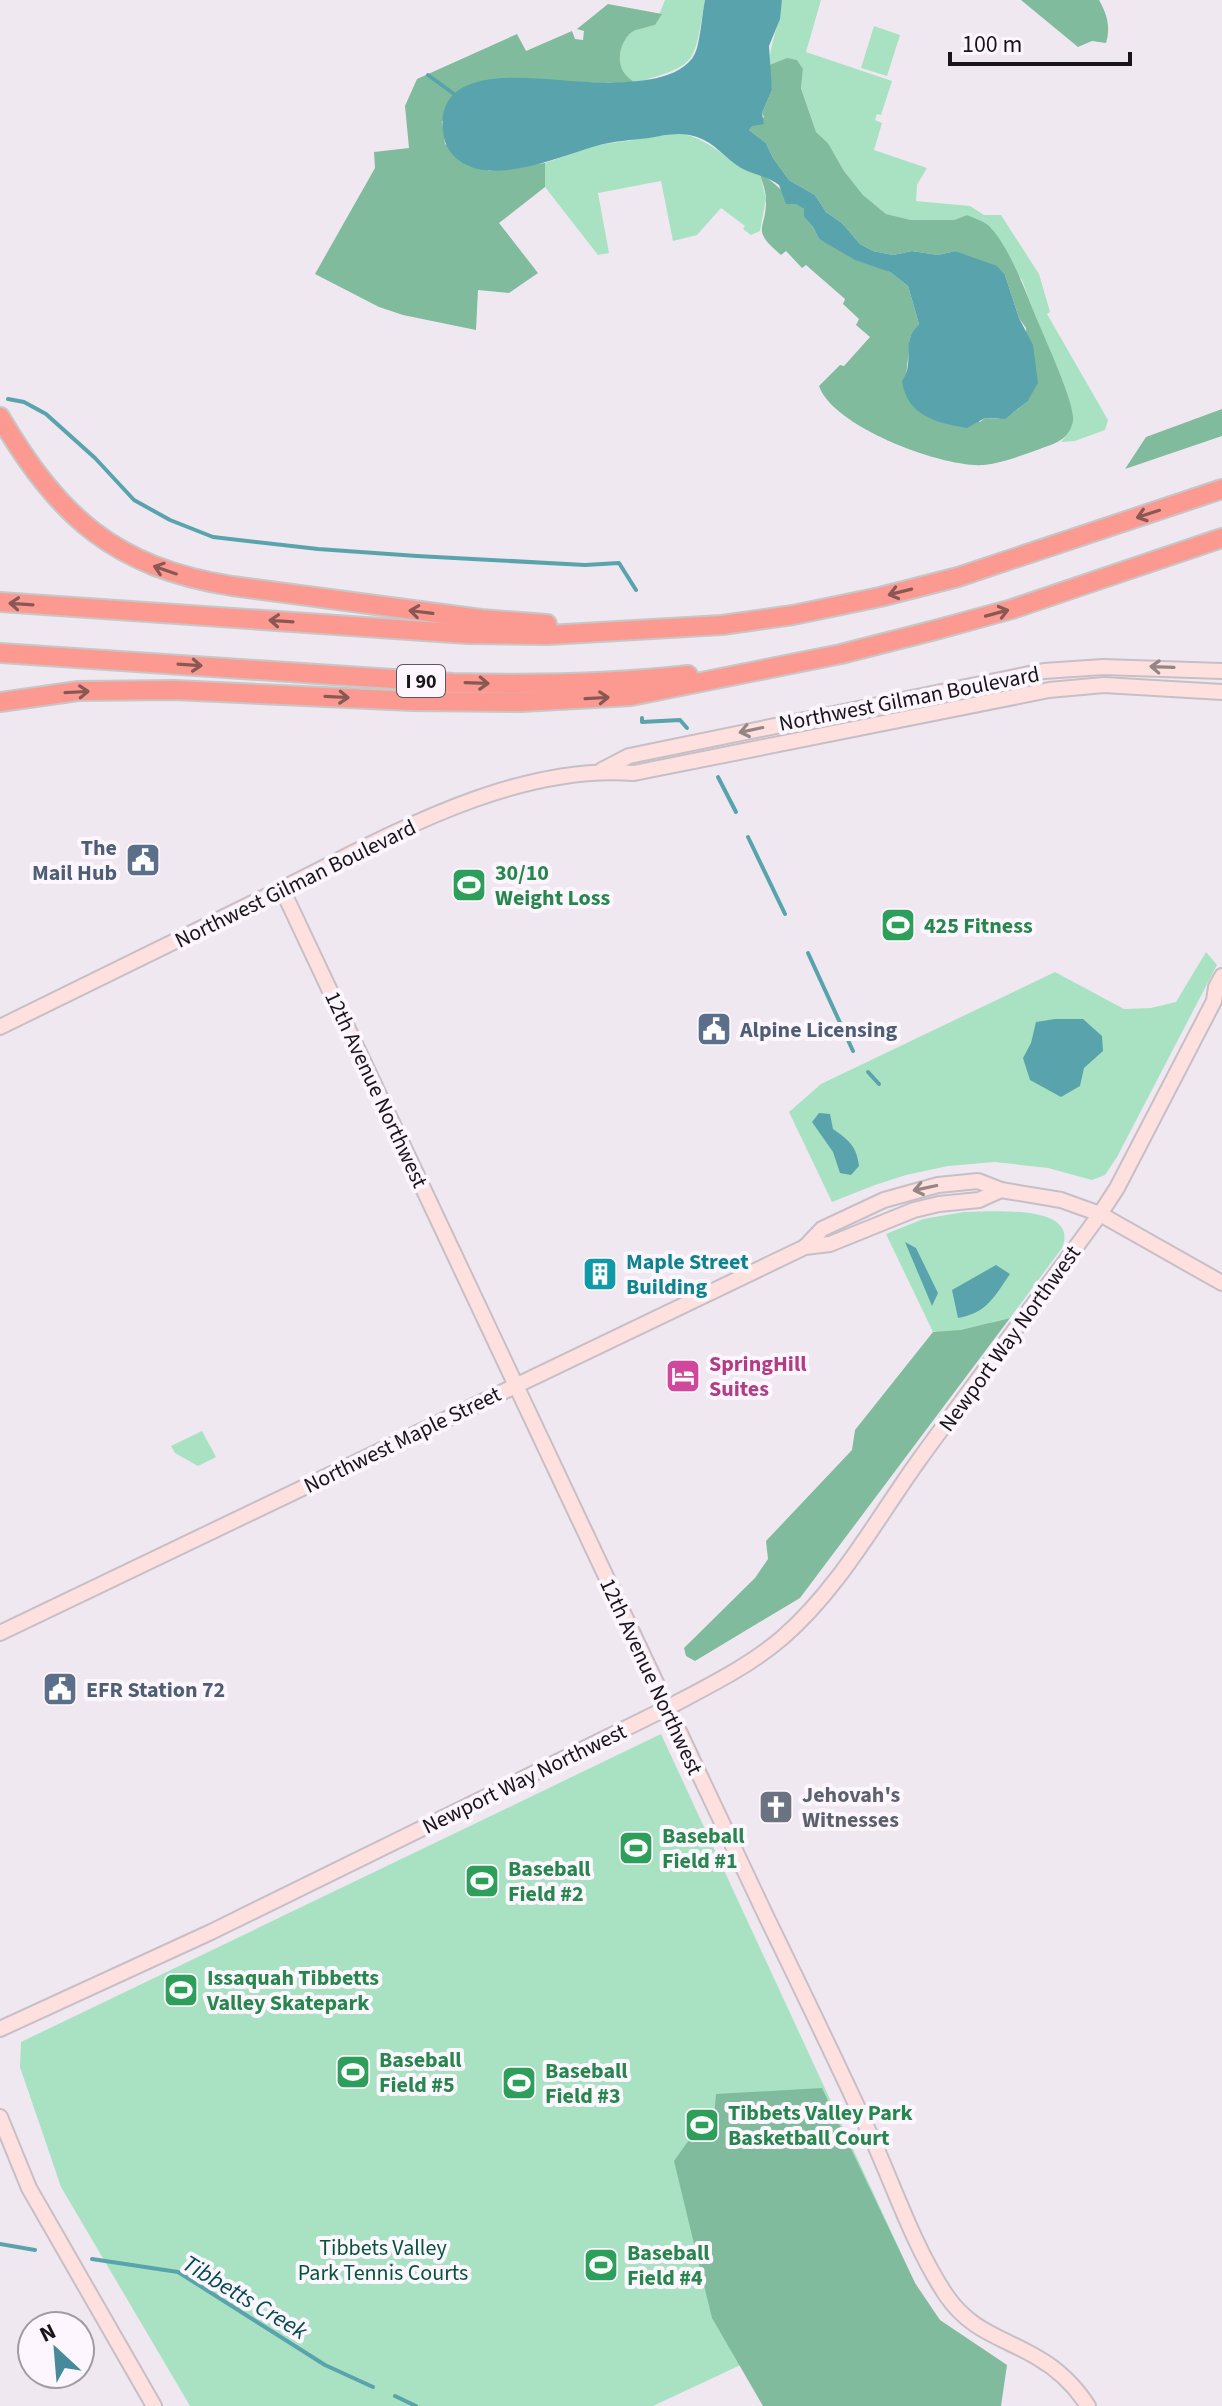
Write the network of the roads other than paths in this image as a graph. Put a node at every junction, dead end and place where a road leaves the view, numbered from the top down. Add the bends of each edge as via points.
1 (0, 417) edge
2 (1222, 489) edge
3 (1222, 538) edge
4 (0, 602) edge
5 (638, 632) junction
6 (0, 653) edge
7 (841, 654) junction
8 (1222, 671) edge
9 (1222, 692) edge
10 (0, 702) edge
11 (602, 771) junction
12 (282, 889) junction
13 (1222, 976) edge
14 (1218, 999) edge
15 (0, 1027) edge
16 (1100, 1214) junction
17 (1222, 1283) edge
18 (514, 1385) junction
19 (0, 1633) edge
20 (667, 1708) junction
21 (0, 2029) edge
22 (0, 2117) edge
23 (154, 2406) edge
24 (1088, 2406) edge

5 -> 1 highway via 402,609 219,584 161,570 107,543 72,515 39,479
2 -> 5 highway, I 90 via 958,577 880,597 736,623
7 -> 3 highway, I 90 via 1012,609
5 -> 4 highway, I 90 via 468,634
6 -> 7 highway, I 90 via 526,685 649,679
10 -> 7 highway via 78,691 160,690 413,701 581,699 631,696
8 -> 11 street, Northwest Gilman Boulevard via 1103,667 1020,675 629,756
9 - 11 street, Northwest Gilman Boulevard via 1104,685 1049,690 634,773
11 - 12 street, Northwest Gilman Boulevard via 480,798
12 - 15 street, Northwest Gilman Boulevard
12 - 18 street, 12th Avenue Northwest
13 - 14 street, Newport Way Northwest via 1216,987
14 - 16 street, Newport Way Northwest
16 - 17 street
16 - 18 street, Northwest Maple Street via 978,1181 900,1194 822,1229 805,1247
16 - 20 street, Newport Way Northwest via 816,1604 768,1649
18 - 19 street, Northwest Maple Street
18 - 20 street, 12th Avenue Northwest
20 - 21 street, Newport Way Northwest via 211,1932
20 - 24 street, 12th Avenue Northwest via 944,2293 978,2327 1063,2375
22 - 23 street via 29,2188

